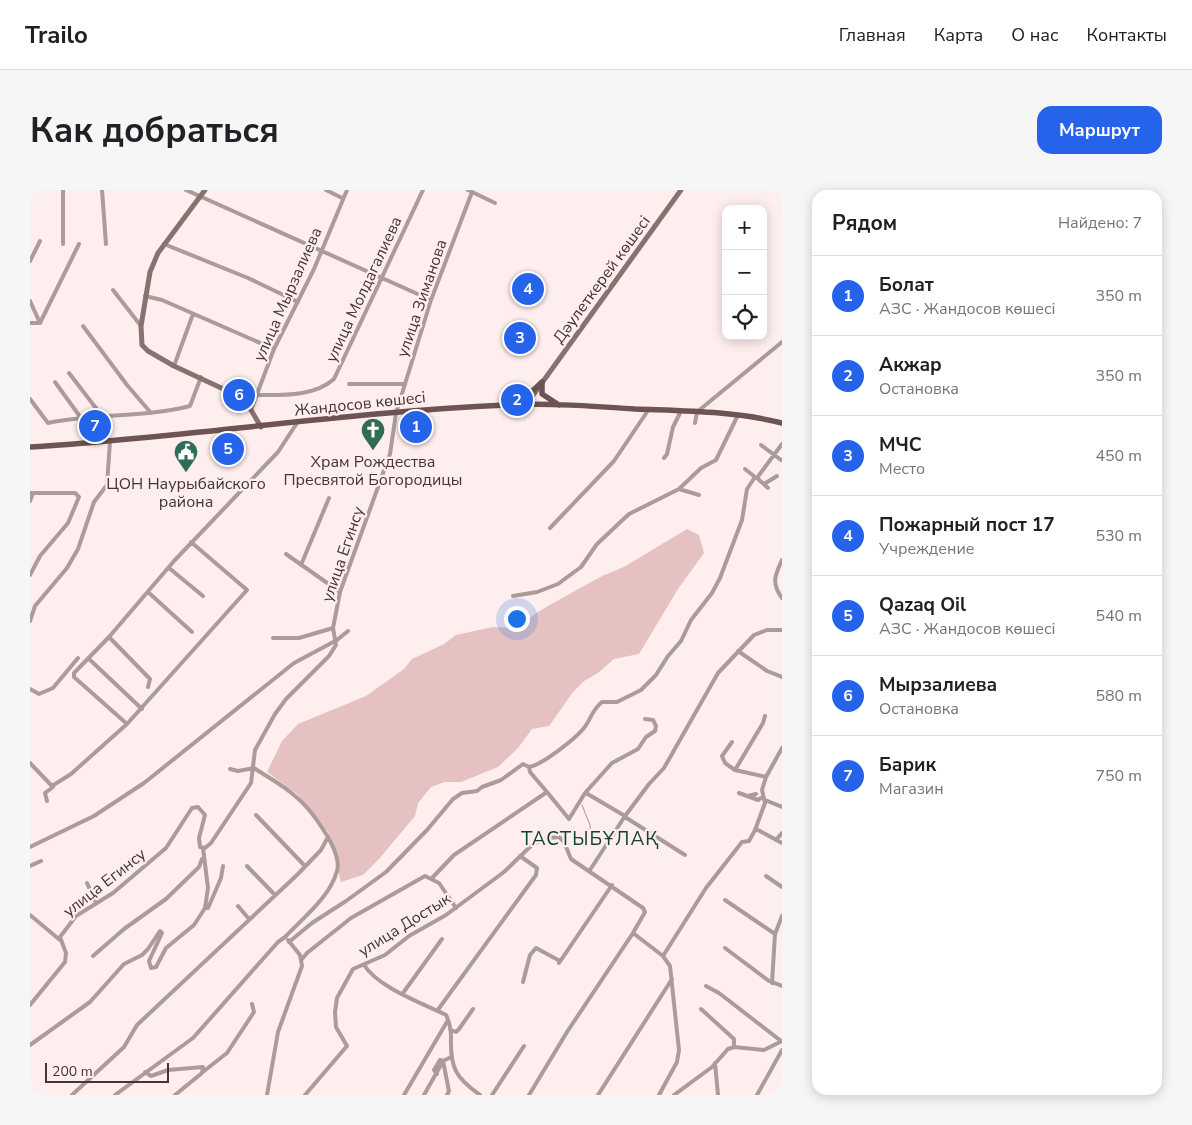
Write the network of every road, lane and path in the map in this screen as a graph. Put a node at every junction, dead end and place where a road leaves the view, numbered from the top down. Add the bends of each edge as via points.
1 (63, 190) edge
2 (102, 190) edge
3 (186, 190) edge
4 (205, 190) edge
5 (326, 190) edge
6 (347, 190) edge
7 (423, 190) edge
8 (681, 190) edge
9 (470, 191) edge
10 (201, 196) junction
11 (342, 198) junction
12 (495, 203) dead end
13 (40, 241) dead end
14 (63, 244) dead end
15 (80, 244) dead end
16 (106, 244) dead end
17 (164, 244) junction
18 (322, 249) junction
19 (30, 261) edge
20 (382, 279) junction
21 (113, 290) dead end
22 (145, 296) junction
23 (431, 300) junction
24 (30, 301) edge
25 (298, 302) junction
26 (193, 314) junction
27 (30, 323) edge
28 (40, 323) junction
29 (83, 326) dead end
30 (141, 326) junction
31 (782, 342) edge
32 (274, 349) junction
33 (174, 366) junction
34 (69, 373) dead end
35 (201, 376) junction
36 (55, 382) dead end
37 (542, 382) junction
38 (349, 384) dead end
39 (405, 384) junction
40 (256, 395) junction
41 (30, 399) edge
42 (507, 405) junction
43 (526, 405) junction
44 (561, 405) junction
45 (649, 409) junction
46 (251, 410) junction
47 (681, 411) junction
48 (697, 412) junction
49 (151, 413) junction
50 (396, 413) junction
51 (738, 415) junction
52 (102, 416) junction
53 (81, 418) junction
54 (297, 423) junction
55 (782, 423) edge
56 (695, 424) dead end
57 (261, 427) junction
58 (110, 441) junction
59 (782, 444) edge
60 (761, 445) dead end
61 (30, 447) edge
62 (774, 455) junction
63 (664, 458) dead end
64 (781, 460) edge
65 (745, 469) dead end
66 (778, 476) dead end
67 (756, 478) junction
68 (764, 484) junction
69 (768, 488) dead end
70 (678, 489) junction
71 (31, 493) edge
72 (699, 495) dead end
73 (329, 498) dead end
74 (30, 501) edge
75 (550, 528) dead end
76 (192, 542) junction
77 (286, 554) dead end
78 (782, 560) edge
79 (301, 565) junction
80 (168, 568) junction
81 (30, 575) edge
82 (148, 592) junction
83 (340, 592) junction
84 (203, 596) dead end
85 (513, 596) dead end
86 (782, 598) edge
87 (30, 621) edge
88 (333, 628) junction
89 (348, 630) dead end
90 (782, 630) edge
91 (192, 632) dead end
92 (109, 637) junction
93 (273, 638) dead end
94 (336, 640) junction
95 (738, 651) junction
96 (78, 658) dead end
97 (88, 658) junction
98 (782, 677) edge
99 (148, 688) dead end
100 (30, 689) edge
101 (142, 709) junction
102 (765, 716) dead end
103 (645, 718) dead end
104 (127, 724) junction
105 (732, 742) dead end
106 (782, 748) edge
107 (781, 754) edge
108 (30, 763) edge
109 (529, 767) junction
110 (254, 768) junction
111 (230, 769) dead end
112 (735, 770) junction
113 (766, 777) junction
114 (52, 787) junction
115 (547, 792) junction
116 (586, 792) junction
117 (739, 793) dead end
118 (748, 796) junction
119 (763, 797) junction
120 (47, 801) dead end
121 (782, 807) edge
122 (256, 815) dead end
123 (625, 817) junction
124 (756, 829) junction
125 (782, 833) edge
126 (328, 837) junction
127 (776, 840) junction
128 (782, 843) edge
129 (30, 847) edge
130 (203, 850) junction
131 (685, 855) dead end
132 (520, 856) junction
133 (41, 861) dead end
134 (30, 866) edge
135 (223, 866) dead end
136 (247, 866) dead end
137 (305, 866) junction
138 (199, 868) junction
139 (204, 868) junction
140 (590, 870) junction
141 (766, 876) dead end
142 (432, 878) junction
143 (87, 883) dead end
144 (612, 885) junction
145 (782, 888) edge
146 (275, 895) junction
147 (725, 900) dead end
148 (96, 903) junction
149 (238, 906) dead end
150 (205, 908) junction
151 (456, 908) junction
152 (30, 914) edge
153 (782, 916) edge
154 (249, 918) junction
155 (633, 933) junction
156 (775, 934) junction
157 (285, 937) junction
158 (442, 939) dead end
159 (60, 940) junction
160 (289, 942) junction
161 (725, 948) dead end
162 (93, 956) dead end
163 (663, 956) junction
164 (301, 957) junction
165 (364, 965) junction
166 (672, 979) junction
167 (522, 982) dead end
168 (772, 983) junction
169 (706, 986) dead end
170 (782, 986) edge
171 (403, 993) junction
172 (252, 1004) dead end
173 (30, 1005) edge
174 (473, 1009) dead end
175 (701, 1009) dead end
176 (437, 1011) junction
177 (448, 1020) junction
178 (451, 1030) junction
179 (782, 1041) edge
180 (30, 1045) edge
181 (524, 1046) dead end
182 (734, 1047) junction
183 (782, 1050) edge
184 (451, 1058) junction
185 (443, 1061) junction
186 (715, 1063) junction
187 (202, 1066) junction
188 (210, 1066) junction
189 (204, 1071) junction
190 (145, 1072) junction
191 (72, 1095) edge
192 (115, 1095) edge
193 (175, 1095) edge
194 (267, 1095) edge
195 (306, 1095) edge
196 (404, 1095) edge
197 (424, 1095) edge
198 (447, 1095) edge
199 (480, 1095) edge
200 (492, 1095) edge
201 (529, 1095) edge
202 (598, 1095) edge
203 (659, 1095) edge
204 (674, 1095) edge
205 (718, 1095) edge
206 (757, 1095) edge

1 - 14 street
2 - 16 street
3 - 10 street
4 - 10 main road
5 - 11 street
6 - 11 street, улица Мырзалиева
7 - 20 street, улица Молдагалиева
8 - 37 main road, Дәулеткерей көшесі
9 - 12 street
9 - 23 street, улица Зиманова
10 - 17 main road
10 - 18 street
11 - 18 street, улица Мырзалиева
13 - 19 street
15 - 28 street
17 - 22 main road via 150,272
17 - 25 street
18 - 20 street
18 - 25 street, улица Мырзалиева
20 - 23 street
20 - 40 street, улица Молдагалиева via 334,379 303,393
21 - 30 street
22 - 26 street
22 - 30 main road
23 - 39 street, улица Зиманова
24 - 28 street
25 - 32 street, улица Мырзалиева
26 - 32 street
26 - 33 street
27 - 28 street
29 - 49 street
30 - 33 main road via 142,344
31 - 48 street
32 - 40 street, улица Мырзалиева
33 - 35 main road
34 - 52 street
35 - 46 main road via 232,393
35 - 49 street via 190,406
36 - 53 street
37 - 42 main road via 524,399
37 - 43 main road, Дәулеткерей көшесі
37 - 44 main road via 545,398
38 - 39 street
39 - 50 street, улица Зиманова
40 - 46 street, улица Мырзалиева
41 - 53 street via 48,423
42 - 43 main road, Жандосов көшесі
42 - 50 main road, Жандосов көшесі
43 - 44 main road, Жандосов көшесі
44 - 45 main road, Жандосов көшесі
45 - 47 main road, Жандосов көшесі
45 - 75 street via 614,461
46 - 57 main road
47 - 48 main road, Жандосов көшесі
47 - 63 street
48 - 51 main road, Жандосов көшесі
48 - 56 street
49 - 52 street
50 - 54 main road, Жандосов көшесі
50 - 83 street, улица Егинсу via 390,454
51 - 55 main road, Жандосов көшесі
51 - 70 street via 719,457
52 - 53 street
54 - 57 main road, Жандосов көшесі
54 - 76 street via 278,452
57 - 58 main road, Жандосов көшесі
58 - 61 main road, Жандосов көшесі
58 - 87 street via 107,485 94,502 78,549 67,568 35,606
59 - 62 street
60 - 62 street
62 - 64 street
62 - 67 street
65 - 67 street
66 - 68 street
67 - 68 street
67 - 109 street via 747,489 742,520 720,578 656,675 641,690 626,698 602,702 593,709 579,733 539,764
68 - 69 street
70 - 72 street
70 - 85 street via 629,514 597,544 582,567 558,584
71 - 74 street
71 - 81 street via 75,492 79,497 68,523 40,556
73 - 79 street
76 - 80 street
76 - 101 street via 247,590
77 - 79 street
78 - 86 street via 774,578 776,590
79 - 83 street
80 - 82 street
80 - 84 street
82 - 91 street
82 - 92 street
83 - 88 street, улица Егинсу
88 - 93 street via 299,638
88 - 94 street, улица Егинсу
89 - 94 street
90 - 95 street via 758,632
92 - 97 street
92 - 99 street via 144,671 150,679
94 - 110 street via 329,656 275,714 256,750
94 - 129 street via 294,663 144,784 94,816
95 - 98 street
95 - 123 street via 718,672 664,768
96 - 100 street via 48,692 39,694
97 - 101 street
97 - 104 street via 74,677
101 - 104 street
102 - 112 street
103 - 116 street via 654,720 655,731 646,737 638,750 612,763
104 - 114 street
105 - 112 street via 722,756 725,763
106 - 107 street
107 - 113 street
108 - 114 street
109 - 115 street
109 - 160 street via 523,764 501,780 453,799 379,878
110 - 111 street
110 - 126 street via 295,795
110 - 130 street via 238,804
112 - 113 street
113 - 119 street
114 - 120 street via 45,793
115 - 116 street via 569,819
115 - 142 street via 454,854
116 - 123 street
117 - 118 street
118 - 119 street via 756,794
118 - 119 street via 758,800
119 - 121 street
119 - 124 street
122 - 137 street
123 - 131 street
123 - 140 street
124 - 127 street
124 - 163 street via 749,841 742,842 712,880
125 - 127 street
126 - 137 street via 321,850
126 - 157 street via 337,859 337,871 322,898
127 - 128 street
130 - 138 street
130 - 139 street
130 - 148 street, улица Егинсу via 199,838 205,815 202,809 194,808 166,848 113,893
132 - 140 street, улица Достык via 536,842 559,838 571,859
132 - 151 street, улица Достык
132 - 176 street via 537,868 536,875
133 - 134 street
135 - 150 street via 221,878 208,908
136 - 146 street
137 - 146 street
138 - 139 street
138 - 162 street via 166,899
139 - 150 street via 208,888
140 - 144 street
141 - 145 street
142 - 151 street
142 - 164 street via 425,876 351,918
143 - 148 street
144 - 155 street via 644,910
144 - 167 street via 560,962 536,948 530,955
146 - 154 street
147 - 156 street
148 - 159 street, улица Егинсу via 71,921
149 - 154 street
150 - 180 street via 194,925 166,948 156,967 150,967 150,961 161,931 148,949 124,964 90,1002
151 - 165 street, улица Достык via 385,955
152 - 159 street
153 - 156 street
154 - 191 street via 137,1025 124,1047
155 - 163 street
155 - 201 street
156 - 168 street
157 - 160 street
157 - 190 street via 193,1038
158 - 171 street
159 - 173 street, улица Егинсу via 66,953 65,962
160 - 164 street
161 - 168 street
163 - 166 street via 670,966
164 - 194 street via 300,973 278,1032
165 - 171 street via 370,973
165 - 195 street, улица Достык via 353,969 336,998 336,1027 347,1046
166 - 202 street
166 - 203 street via 678,1057
168 - 170 street
169 - 179 street
171 - 176 street
172 - 188 street via 254,1012 244,1029 227,1053
174 - 178 street via 456,1032
175 - 182 street via 734,1040
176 - 177 street
177 - 178 street
177 - 196 street
178 - 184 street
179 - 182 street via 764,1050
181 - 200 street
182 - 186 street via 724,1052
183 - 206 street
184 - 185 street
184 - 199 street via 459,1079
185 - 197 street
185 - 198 street
186 - 204 street
186 - 205 street
187 - 188 street
187 - 189 street
187 - 190 street via 168,1070 151,1076
188 - 189 street
189 - 193 street
190 - 192 street

